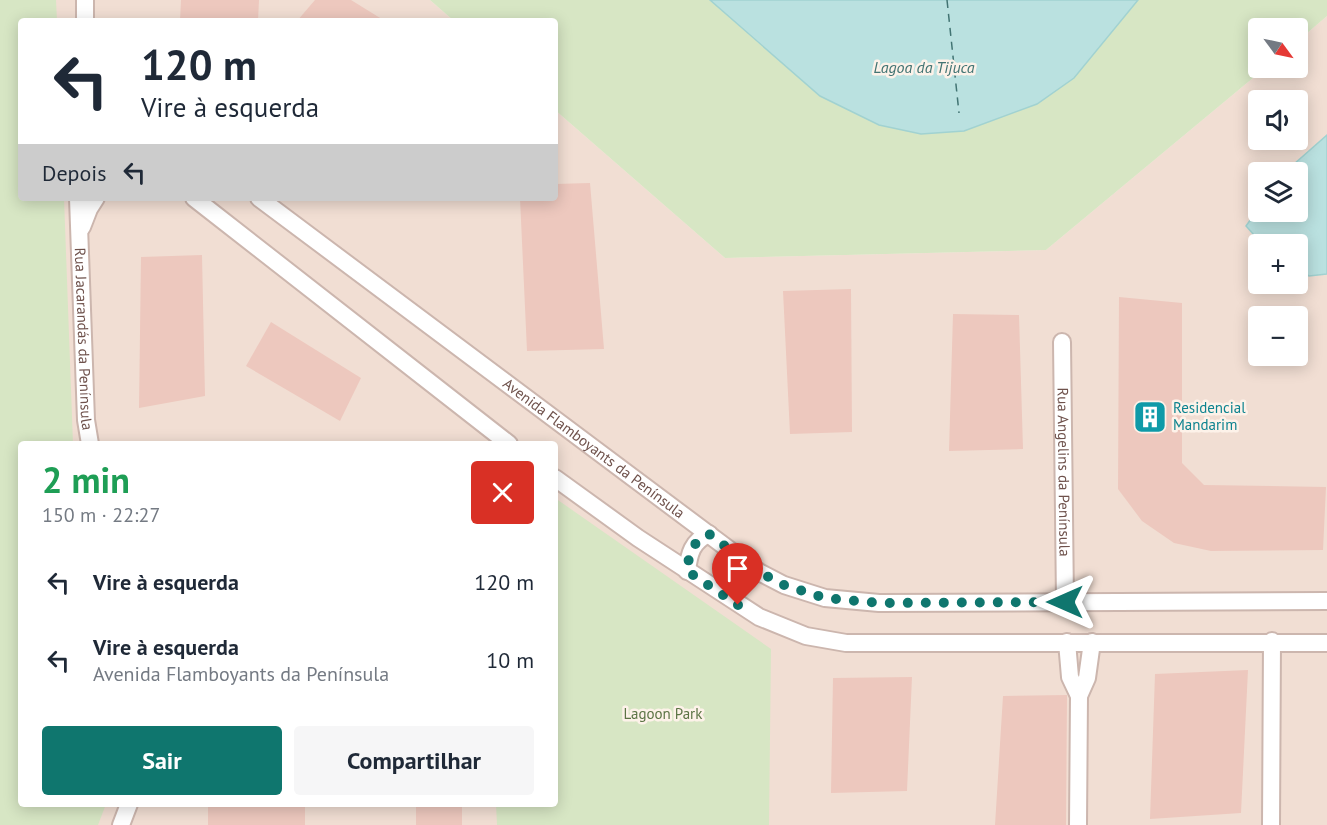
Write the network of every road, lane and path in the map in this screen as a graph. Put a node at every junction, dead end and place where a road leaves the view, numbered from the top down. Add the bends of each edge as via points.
1 (85, 0) edge
2 (85, 18) edge
3 (78, 201) edge
4 (94, 201) edge
5 (198, 201) edge
6 (263, 201) edge
7 (80, 234) junction
8 (1062, 342) dead end
9 (90, 441) edge
10 (505, 441) edge
11 (558, 480) edge
12 (709, 534) junction
13 (687, 571) junction
14 (1327, 601) edge
15 (1065, 602) junction
16 (1272, 641) junction
17 (1066, 642) junction
18 (1092, 642) junction
19 (1327, 643) edge
20 (1079, 696) junction
21 (128, 807) edge
22 (121, 825) edge
23 (1078, 825) edge
24 (1271, 825) edge

1 - 2 street
3 - 7 street, Rua Jacarandás da Península
4 - 7 street, Rua Jacarandás da Península
5 - 10 street
6 - 12 street, Avenida Flamboyants da Península
7 - 9 street, Rua Jacarandás da Península
8 - 15 street, Rua Angelins da Península
11 - 13 street
12 - 13 street via 694,545
12 - 15 street, Avenida Flamboyants da Península via 759,572 825,598 879,603
13 - 17 street via 759,617 806,636 846,643
14 - 15 street, Avenida Flamboyants da Península
16 - 18 street
16 - 19 street
16 - 24 street
17 - 18 street
17 - 20 street via 1070,677
18 - 20 street via 1087,678
20 - 23 street
21 - 22 street

